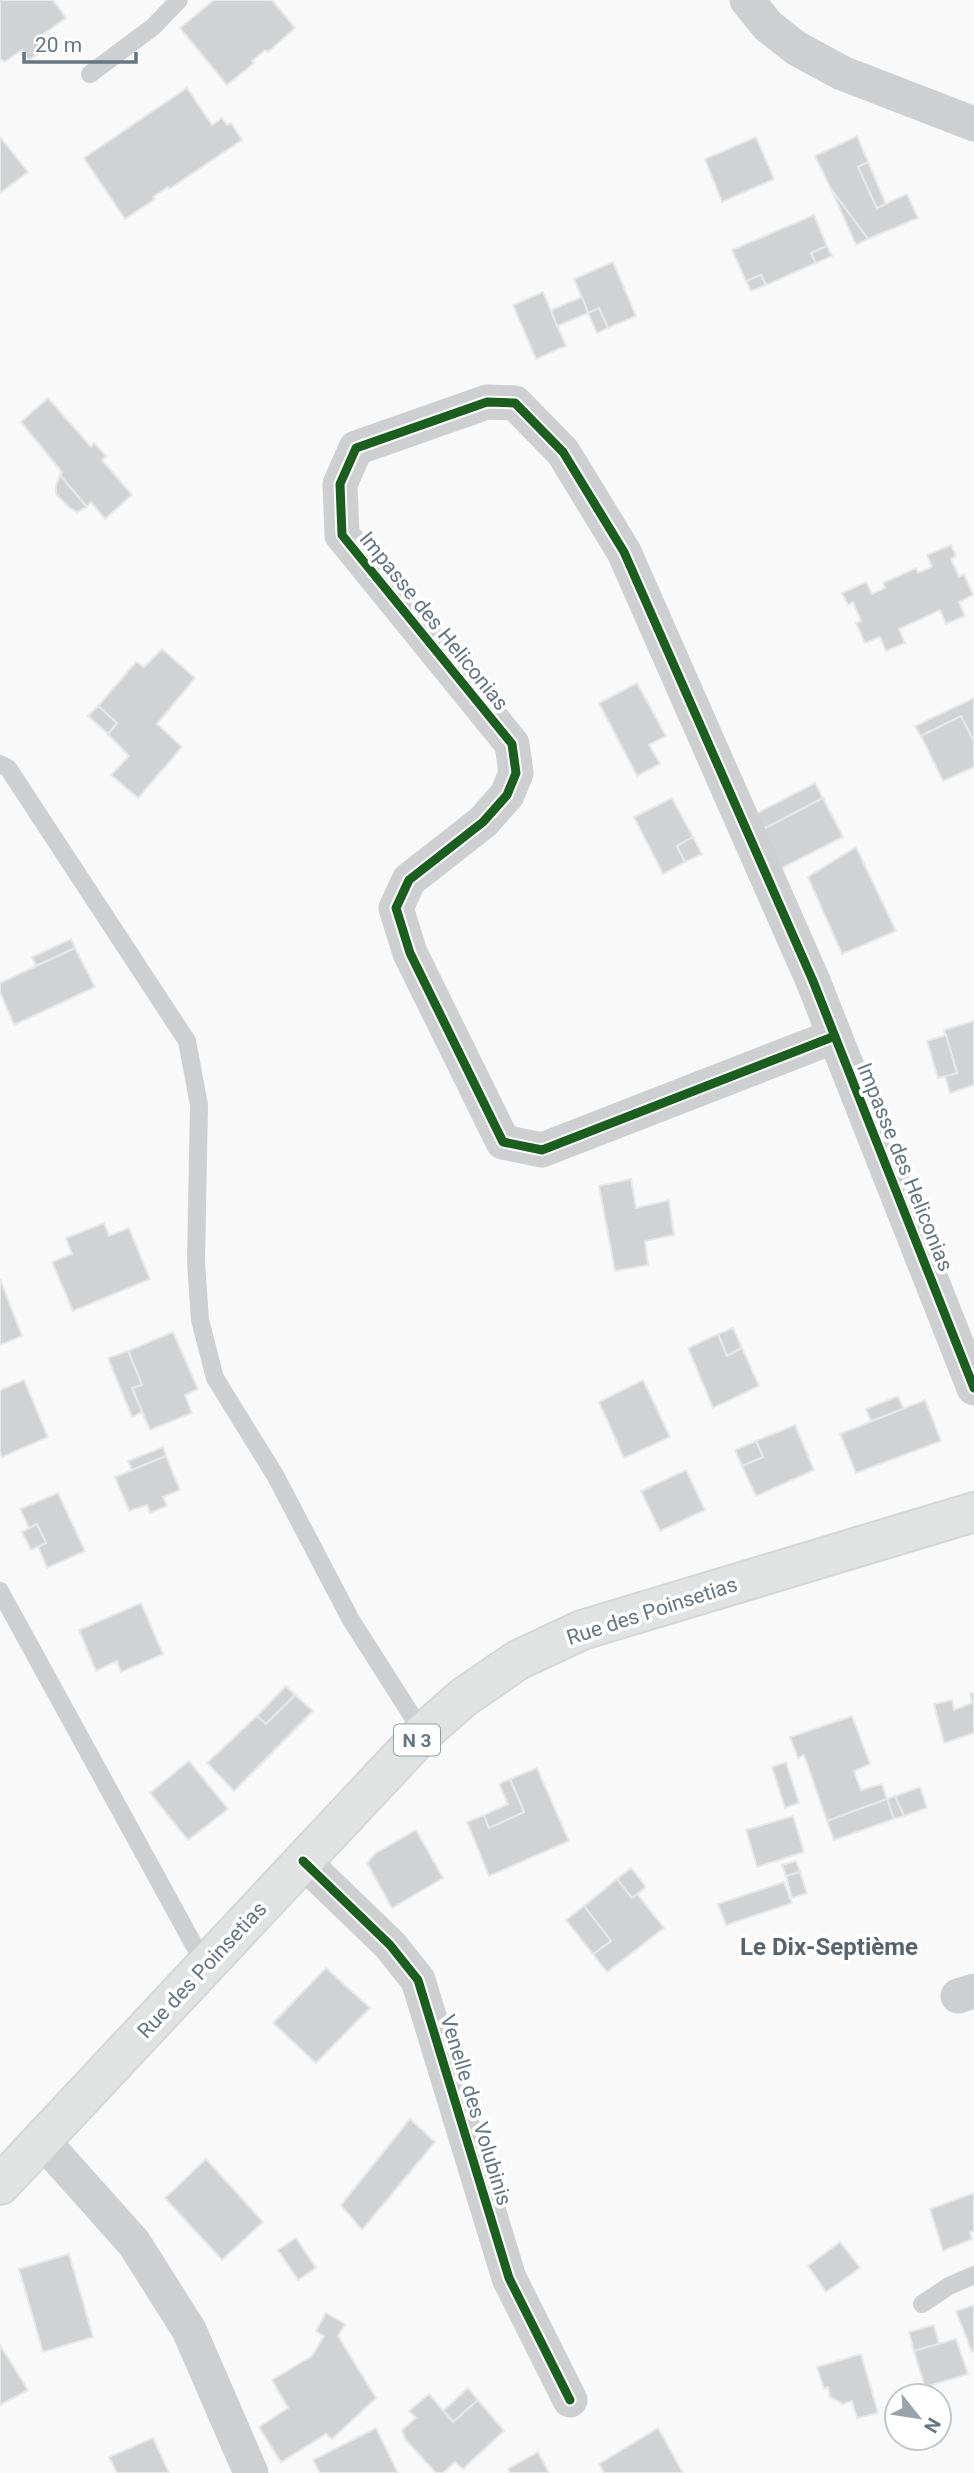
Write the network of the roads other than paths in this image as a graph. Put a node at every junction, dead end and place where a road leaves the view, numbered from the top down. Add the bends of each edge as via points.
1 (179, 0) edge
2 (747, 0) edge
3 (90, 74) dead end
4 (974, 124) edge
5 (0, 764) edge
6 (835, 1036) junction
7 (974, 1388) edge
8 (974, 1512) edge
9 (0, 1591) edge
10 (423, 1733) junction
11 (303, 1861) junction
12 (206, 1967) junction
13 (42, 2140) junction
14 (0, 2185) edge
15 (974, 2275) edge
16 (922, 2304) dead end
17 (570, 2400) dead end
18 (251, 2473) edge

1 - 3 lane via 153,27
2 - 4 street via 768,26 808,54
5 - 10 lane via 8,768 187,1041 200,1105 196,1262 200,1320 215,1378 275,1475 351,1620
6 - 6 street, Impasse des Heliconias via 542,1150 503,1142 410,953 396,908 409,880 483,822 507,795 516,773 512,744 342,535 340,484 356,447 487,402 515,403 563,453 624,552
6 - 7 street, Impasse des Heliconias
8 - 10 main road, Rue des Poinsetias / N 3 via 582,1630 518,1660 464,1697
9 - 12 lane
10 - 11 main road, Rue des Poinsetias / N 3
11 - 12 main road, Rue des Poinsetias / N 3
11 - 17 street, Venelle des Volubinis via 390,1945 418,1980 509,2278
12 - 13 main road, Rue des Poinsetias / N 3
13 - 14 main road, Rue des Poinsetias / N 3
13 - 18 street via 134,2243 189,2330
15 - 16 lane

